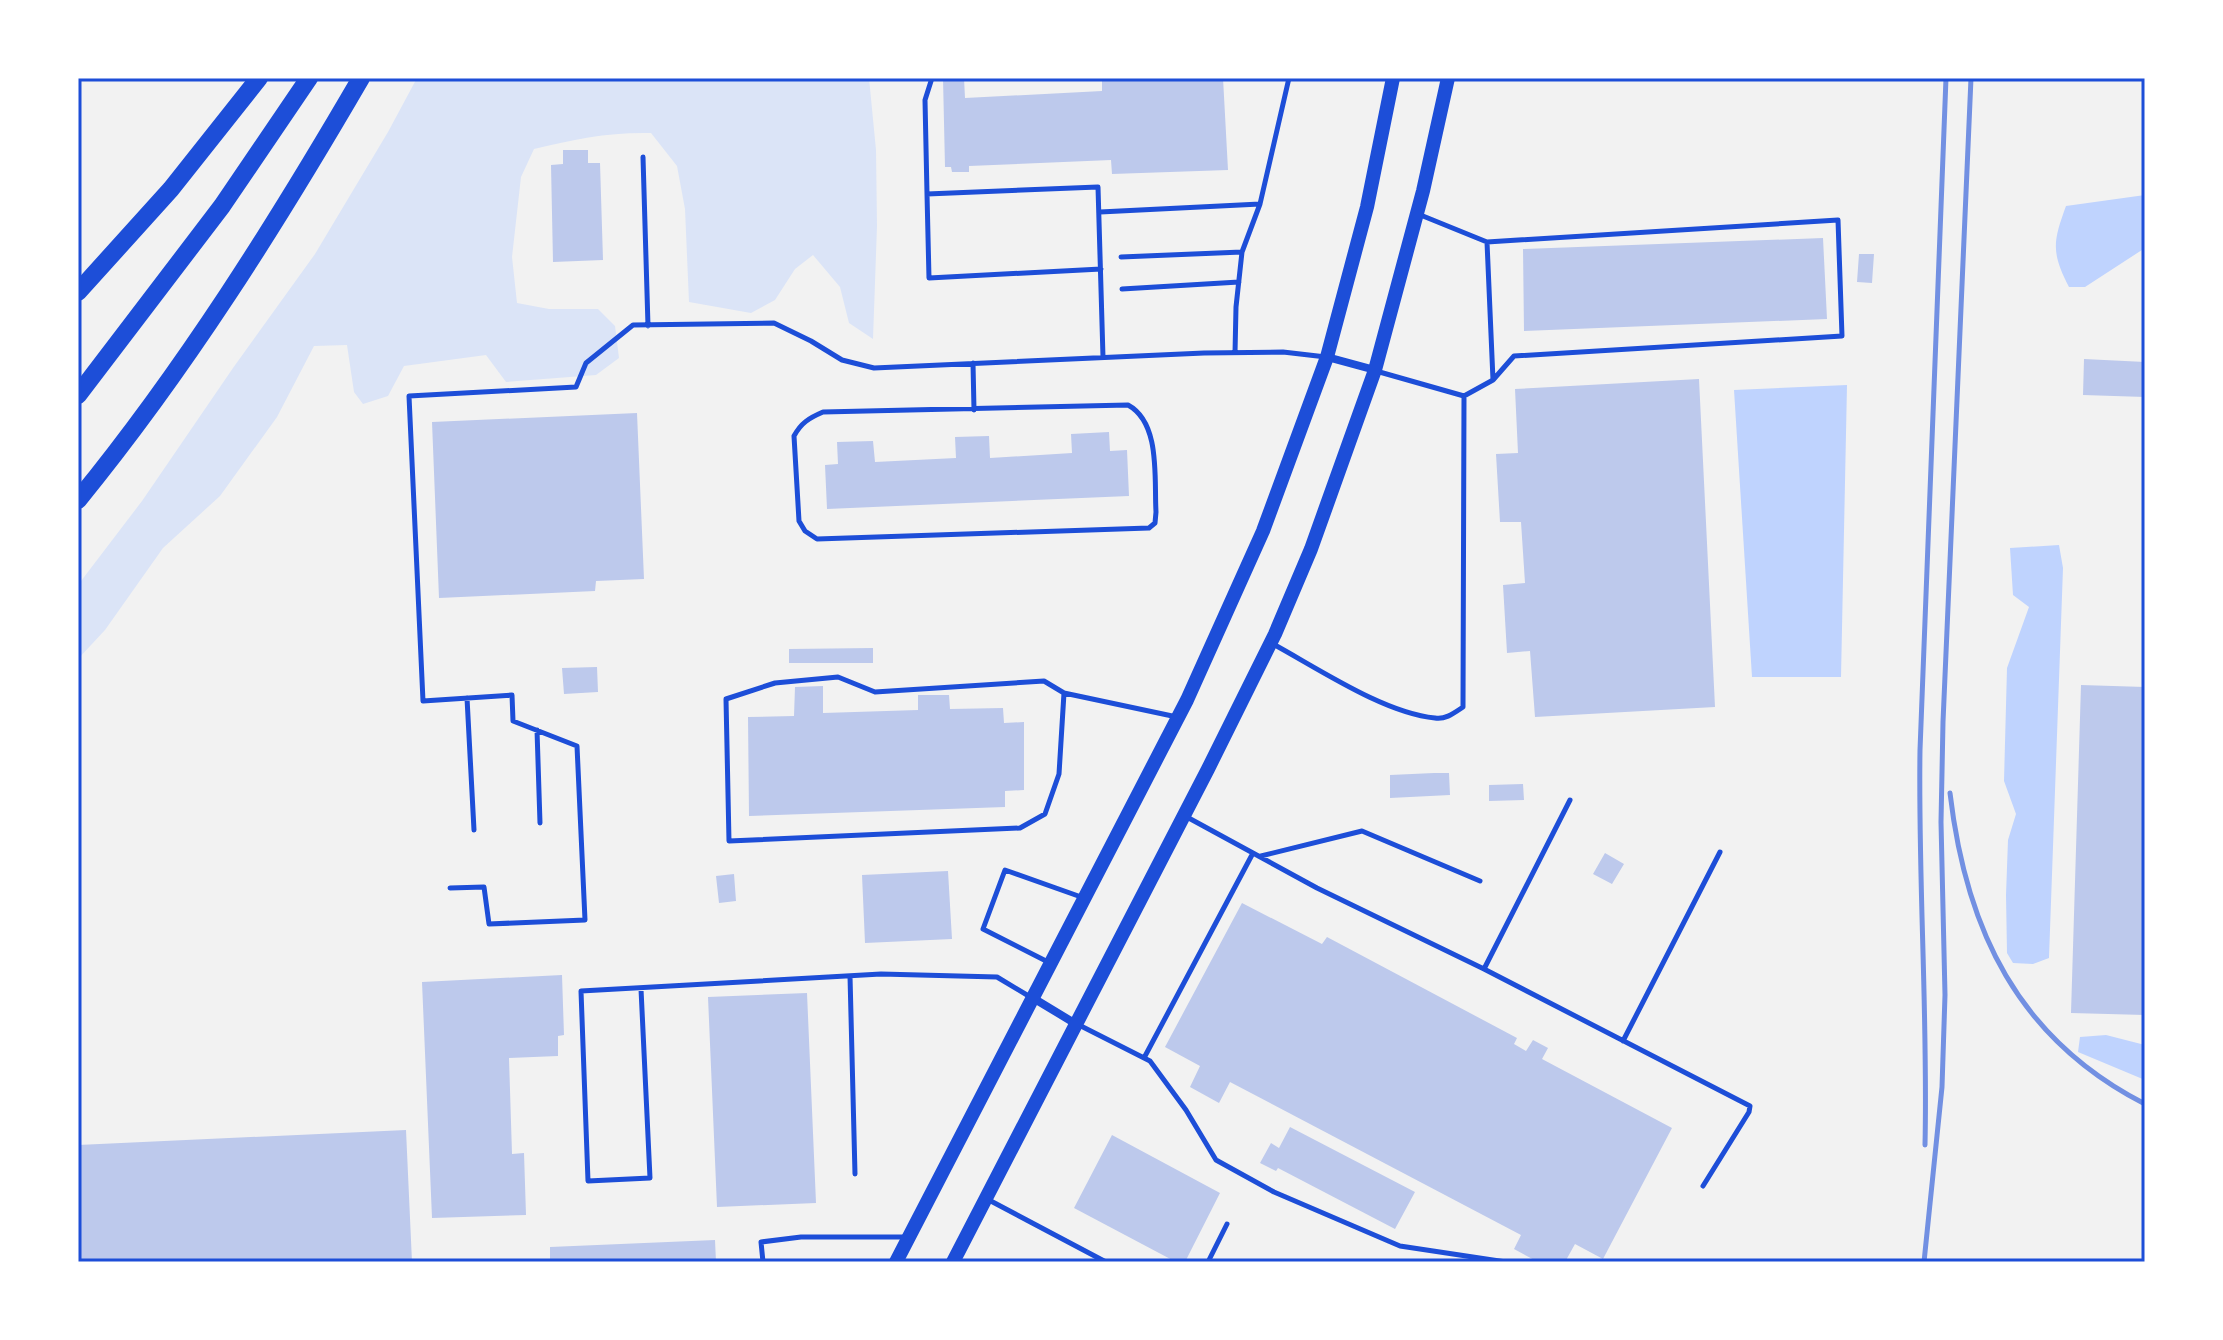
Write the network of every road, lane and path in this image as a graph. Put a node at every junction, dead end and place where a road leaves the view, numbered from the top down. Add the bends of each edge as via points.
1 (259, 78) edge
2 (309, 78) edge
3 (361, 78) edge
4 (932, 78) edge
5 (1289, 78) edge
6 (1393, 78) edge
7 (1448, 78) edge
8 (643, 157) dead end
9 (927, 194) junction
10 (1260, 204) junction
11 (1100, 212) junction
12 (1417, 214) junction
13 (1487, 242) junction
14 (1242, 252) junction
15 (1121, 257) dead end
16 (1101, 269) junction
17 (1239, 282) junction
18 (1122, 289) dead end
19 (78, 292) edge
20 (648, 326) junction
21 (1235, 353) junction
22 (111, 355) junction
23 (1103, 357) junction
24 (1327, 357) junction
25 (973, 363) junction
26 (1375, 370) junction
27 (1493, 380) junction
28 (78, 395) edge
29 (1464, 396) junction
30 (974, 410) junction
31 (78, 413) edge
32 (78, 500) edge
33 (1271, 643) junction
34 (1064, 693) junction
35 (467, 698) junction
36 (1178, 717) junction
37 (537, 730) junction
38 (1570, 800) dead end
39 (1185, 815) junction
40 (540, 823) dead end
41 (474, 830) dead end
42 (1720, 852) dead end
43 (1253, 853) junction
44 (1260, 857) junction
45 (1480, 881) dead end
46 (450, 888) dead end
47 (1084, 898) junction
48 (1051, 963) junction
49 (1484, 969) junction
50 (850, 976) junction
51 (641, 989) junction
52 (1033, 998) junction
53 (1076, 1024) junction
54 (1623, 1041) junction
55 (1144, 1058) junction
56 (855, 1174) dead end
57 (1703, 1186) dead end
58 (986, 1198) junction
59 (1227, 1224) dead end
60 (907, 1237) junction
61 (763, 1262) edge
62 (896, 1262) edge
63 (953, 1262) edge
64 (1106, 1262) edge
65 (1208, 1262) edge
66 (1506, 1262) edge

1 - 19 highway via 171,189
2 - 22 highway
3 - 32 highway via 230,289
4 - 9 lane via 925,100
5 - 10 lane
6 - 24 main road via 1367,207
7 - 12 main road
8 - 20 lane
9 - 11 lane via 1098,187
9 - 16 lane via 929,278
10 - 11 lane
10 - 14 lane
11 - 16 lane
12 - 13 lane
12 - 26 main road
13 - 27 lane
13 - 27 lane via 1838,220 1842,336 1514,356
14 - 15 lane
14 - 17 lane
16 - 23 lane
17 - 18 lane
17 - 21 lane
20 - 25 lane via 774,323 842,360 874,368
20 - 35 lane via 633,325 586,363 576,387 409,396 423,701
21 - 23 lane
21 - 24 lane
22 - 28 highway
22 - 31 highway
23 - 25 lane
24 - 26 street
24 - 36 main road via 1263,531
25 - 30 lane
26 - 29 lane
26 - 33 main road
27 - 29 lane
29 - 33 lane via 1463,707 1437,719 1391,707
30 - 30 lane via 1128,405 1138,410 1151,435 1155,523 1149,528 817,539 805,531 799,521 794,436 808,419 823,412
33 - 39 main road
34 - 34 lane via 1059,774 1045,814 1020,828 729,841 726,699 775,683 838,677 875,692 1044,681
34 - 36 lane
35 - 37 lane via 512,695 513,721
35 - 41 lane
36 - 47 main road
37 - 40 lane
37 - 46 lane via 577,746 585,920 489,924 484,887
38 - 49 lane
39 - 43 lane
39 - 53 main road
42 - 54 lane
43 - 44 lane
43 - 55 lane
44 - 45 lane via 1362,831
44 - 49 lane
47 - 48 main road
47 - 48 lane via 1005,870 983,929
48 - 52 main road
49 - 54 lane
50 - 51 lane
50 - 52 lane via 997,977
50 - 56 lane
51 - 51 lane via 581,991 588,1181 650,1178
52 - 53 street
52 - 60 main road
53 - 55 lane
53 - 58 main road
54 - 57 lane via 1750,1106
55 - 66 lane via 1186,1110 1216,1160 1274,1192 1400,1246
58 - 63 main road
58 - 64 lane
59 - 65 lane
60 - 61 lane via 761,1242
60 - 62 main road

